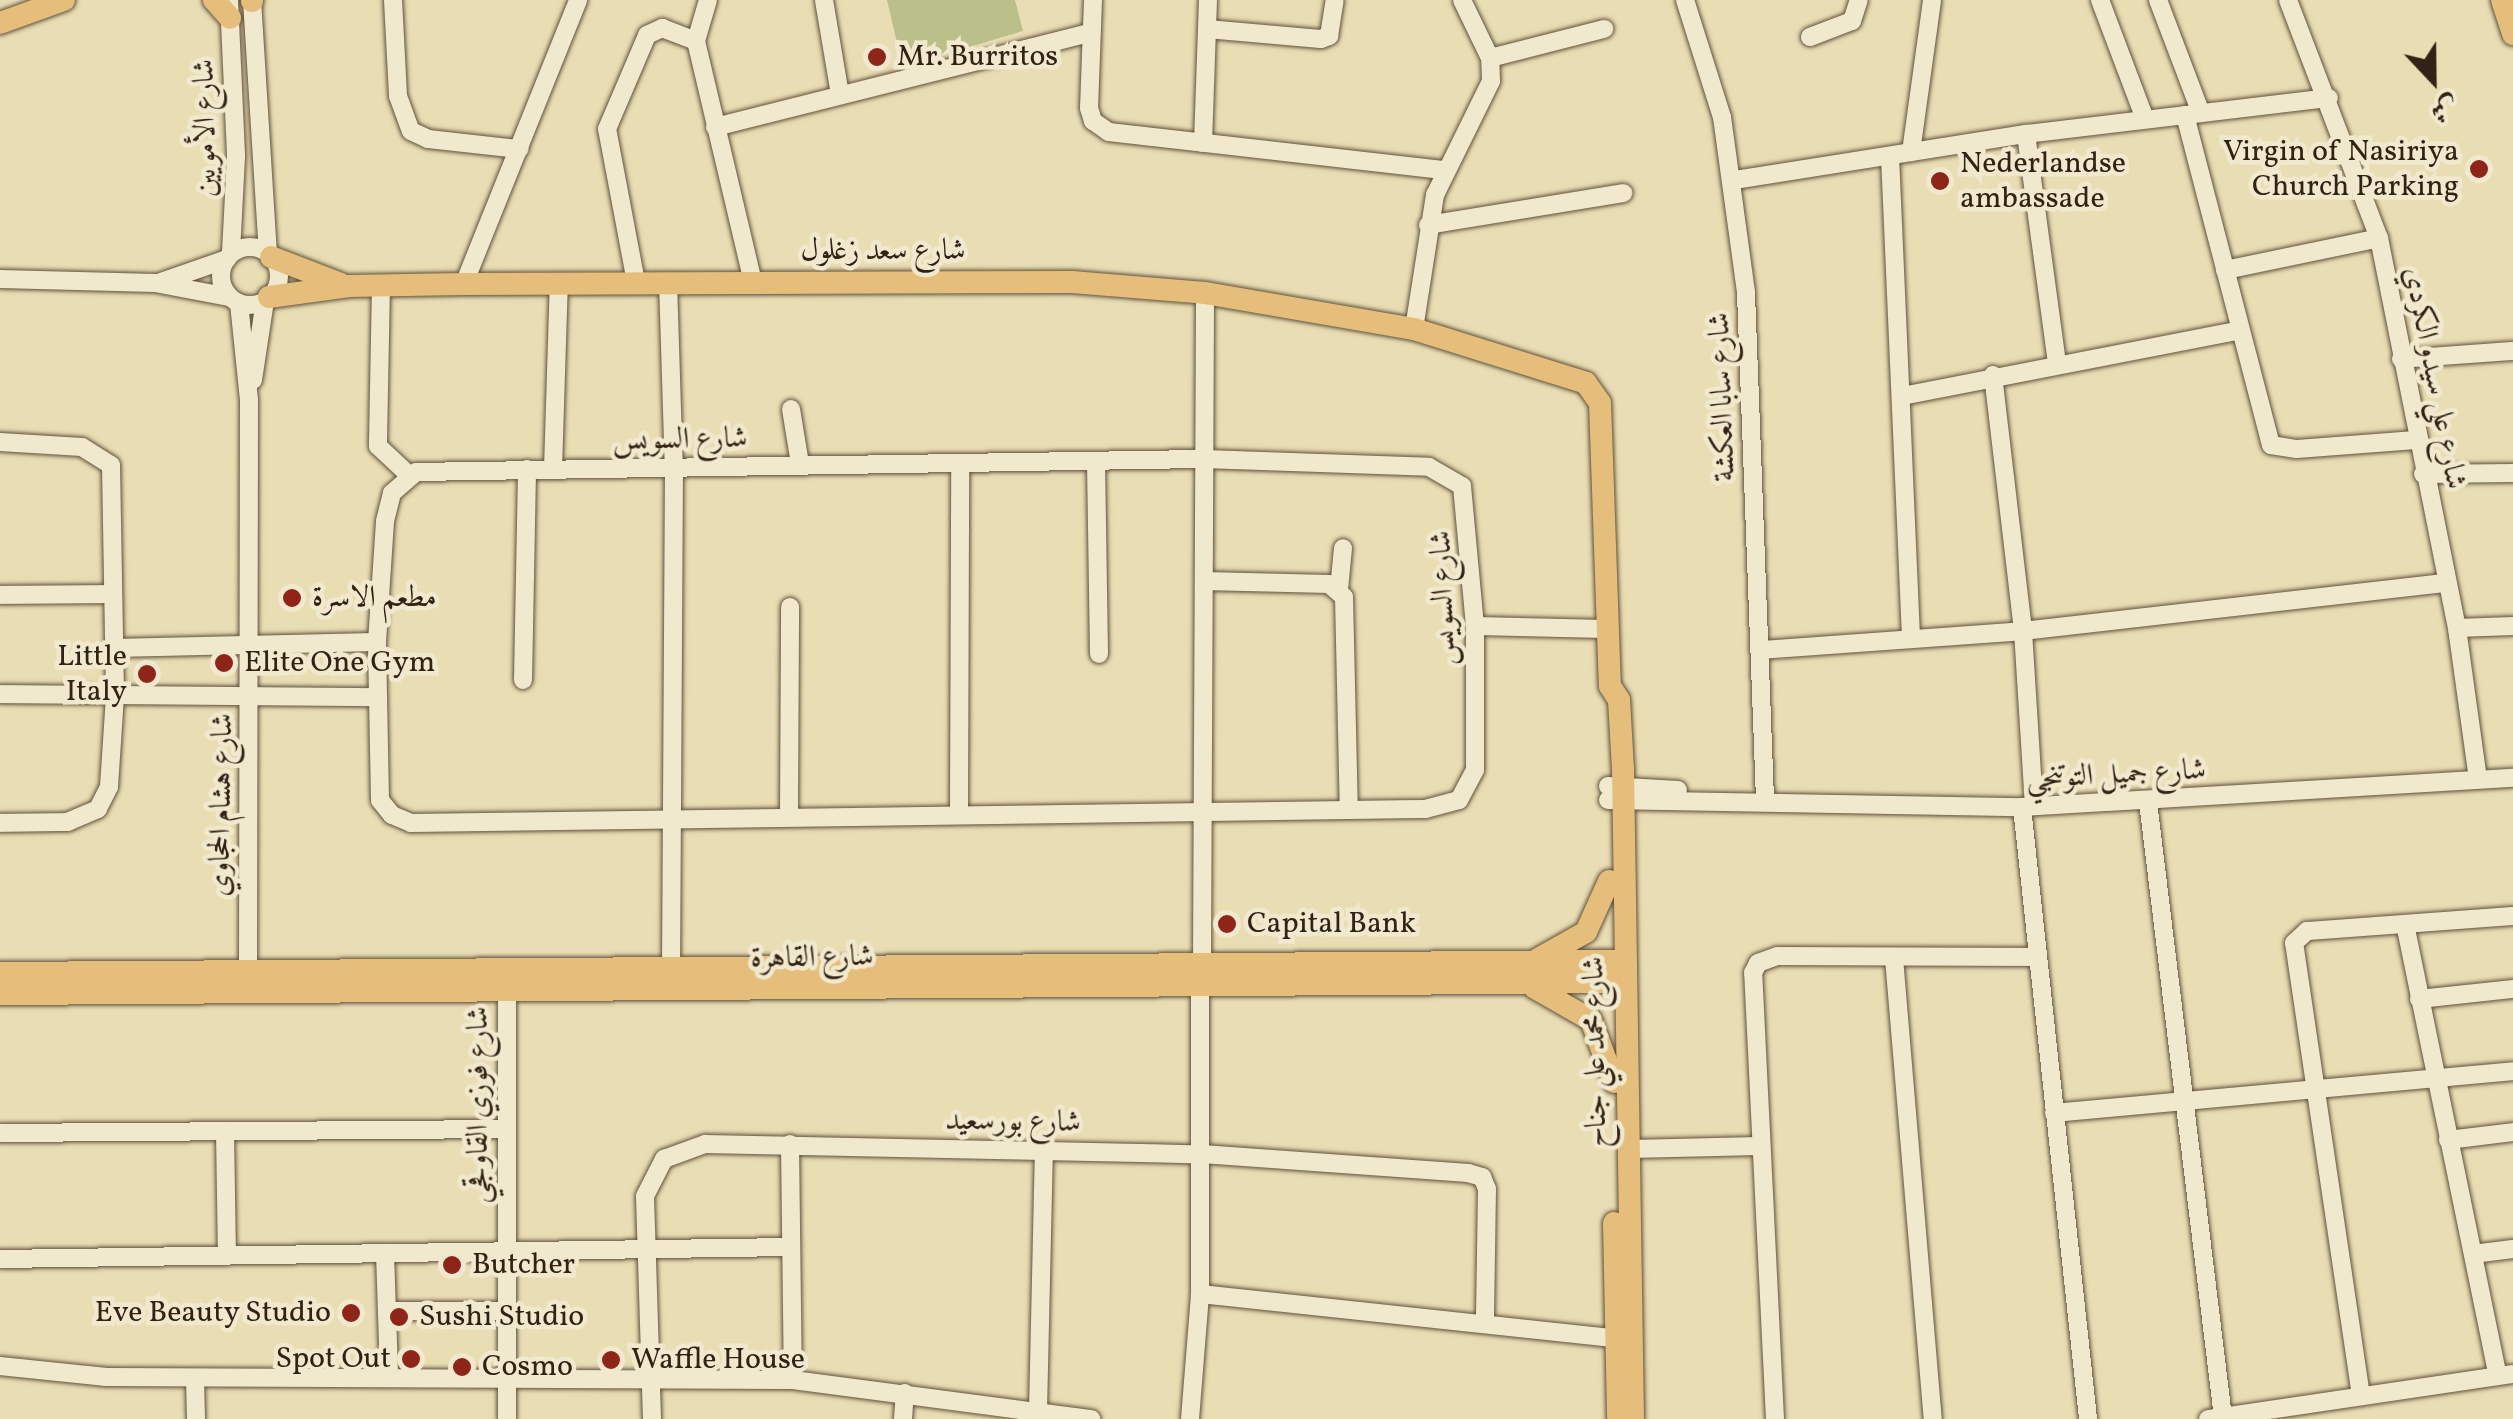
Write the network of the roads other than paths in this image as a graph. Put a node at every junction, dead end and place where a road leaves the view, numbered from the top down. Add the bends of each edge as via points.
1 (64, 0) edge
2 (252, 0) edge
3 (392, 0) edge
4 (578, 0) edge
5 (708, 0) edge
6 (824, 0) edge
7 (1093, 0) edge
8 (1208, 0) edge
9 (1335, 0) edge
10 (1462, 0) edge
11 (1685, 0) edge
12 (1859, 0) edge
13 (1932, 0) edge
14 (2100, 0) edge
15 (2158, 0) edge
16 (2288, 0) edge
17 (2502, 0) edge
18 (225, 6) edge
19 (0, 23) edge
20 (1207, 29) junction
21 (1604, 29) dead end
22 (1090, 33) junction
23 (2513, 34) edge
24 (1810, 37) dead end
25 (696, 40) junction
26 (1490, 58) junction
27 (840, 96) junction
28 (2328, 98) junction
29 (2193, 114) junction
30 (2145, 119) junction
31 (715, 126) junction
32 (2026, 134) junction
33 (1203, 142) junction
34 (519, 149) junction
35 (1912, 152) junction
36 (1890, 156) junction
37 (1444, 170) junction
38 (1735, 180) junction
39 (1622, 193) dead end
40 (1428, 225) junction
41 (2379, 238) junction
42 (270, 255) junction
43 (229, 256) junction
44 (2225, 270) junction
45 (0, 279) edge
46 (636, 282) junction
47 (668, 282) junction
48 (753, 282) junction
49 (155, 283) junction
50 (559, 283) junction
51 (464, 284) junction
52 (349, 286) junction
53 (381, 286) junction
54 (1205, 293) junction
55 (267, 299) junction
56 (234, 300) junction
57 (1414, 329) junction
58 (2240, 330) junction
59 (2513, 352) edge
60 (2401, 360) junction
61 (2057, 364) junction
62 (1993, 375) junction
63 (1902, 396) junction
64 (249, 400) junction
65 (792, 409) dead end
66 (2416, 440) junction
67 (0, 442) edge
68 (1204, 459) junction
69 (1096, 462) junction
70 (960, 463) junction
71 (800, 464) junction
72 (674, 468) junction
73 (528, 469) junction
74 (552, 470) junction
75 (2513, 473) edge
76 (409, 474) junction
77 (2424, 474) junction
78 (1343, 548) dead end
79 (1204, 581) junction
80 (2446, 583) junction
81 (1339, 589) junction
82 (110, 594) junction
83 (0, 595) edge
84 (790, 606) dead end
85 (1475, 626) junction
86 (2513, 626) edge
87 (2457, 628) junction
88 (1607, 629) junction
89 (2023, 631) junction
90 (1911, 639) junction
91 (377, 642) junction
92 (251, 644) junction
93 (112, 648) junction
94 (1761, 650) junction
95 (1099, 654) dead end
96 (523, 680) dead end
97 (0, 694) edge
98 (115, 696) junction
99 (376, 697) junction
100 (252, 698) junction
101 (2513, 778) edge
102 (2478, 779) junction
103 (1616, 793) junction
104 (1765, 800) junction
105 (2148, 802) junction
106 (2028, 807) junction
107 (1202, 809) junction
108 (1349, 810) junction
109 (958, 812) junction
110 (789, 813) junction
111 (672, 818) junction
112 (0, 823) edge
113 (1609, 881) junction
114 (2513, 916) edge
115 (2405, 924) junction
116 (2036, 957) junction
117 (1894, 958) junction
118 (670, 970) junction
119 (248, 972) junction
120 (1617, 972) junction
121 (0, 973) edge
122 (1201, 974) junction
123 (1528, 974) junction
124 (506, 981) junction
125 (2513, 989) edge
126 (0, 994) edge
127 (2419, 999) junction
128 (2513, 1072) edge
129 (2436, 1080) junction
130 (1614, 1082) junction
131 (2315, 1090) junction
132 (2187, 1101) junction
133 (2054, 1113) junction
134 (506, 1130) junction
135 (225, 1131) junction
136 (2513, 1132) edge
137 (0, 1133) edge
138 (2448, 1140) junction
139 (790, 1144) junction
140 (1761, 1146) junction
141 (1628, 1148) junction
142 (1044, 1150) junction
143 (1202, 1154) junction
144 (788, 1247) junction
145 (2513, 1249) edge
146 (645, 1250) junction
147 (385, 1253) junction
148 (506, 1253) junction
149 (2473, 1254) junction
150 (227, 1256) junction
151 (0, 1259) edge
152 (1200, 1294) junction
153 (387, 1311) junction
154 (507, 1311) junction
155 (1485, 1323) junction
156 (1614, 1338) junction
157 (0, 1366) edge
158 (389, 1375) junction
159 (2506, 1375) edge
160 (508, 1377) junction
161 (195, 1378) junction
162 (650, 1378) junction
163 (793, 1380) junction
164 (905, 1393) junction
165 (2361, 1396) junction
166 (1038, 1411) junction
167 (2216, 1418) edge
168 (196, 1419) edge
169 (508, 1419) edge
170 (652, 1419) edge
171 (903, 1419) edge
172 (1092, 1419) edge
173 (1190, 1419) edge
174 (1618, 1419) edge
175 (1633, 1419) edge
176 (1775, 1419) edge
177 (1933, 1419) edge
178 (2088, 1419) edge

1 - 19 main road
2 - 42 street, شارع الأمويين
3 - 34 street via 398,96 411,131 428,140
4 - 34 street
5 - 25 street
6 - 27 street
7 - 22 street
8 - 20 street
9 - 20 street via 1330,34 1321,39
10 - 26 street
11 - 38 street, شارع سابا العكشة
12 - 24 street via 1856,18
13 - 35 street
14 - 30 street
15 - 29 street
16 - 28 street, شارع علي سيدو الكردي
17 - 23 main road
18 - 43 street, شارع الأمويين via 236,187
20 - 33 street
21 - 26 street
22 - 27 street
22 - 33 street via 1088,108 1096,125
25 - 31 street
25 - 46 street via 662,28 647,35 607,129
26 - 37 street via 1485,95
27 - 31 street
28 - 29 street
28 - 41 street, شارع علي سيدو الكردي
29 - 30 street
29 - 44 street
30 - 32 street
31 - 48 street
32 - 35 street
32 - 61 street
33 - 37 street
34 - 51 street
35 - 36 street
36 - 38 street
36 - 63 street
37 - 40 street
38 - 94 street, شارع سابا العكشة
39 - 40 street
40 - 57 street
41 - 44 street
41 - 60 street, شارع علي سيدو الكردي
42 - 43 street via 250,247
42 - 52 main road, شارع سعد زغلول
42 - 55 street via 278,282
43 - 49 street
43 - 56 street via 221,274
44 - 58 street
45 - 49 street
46 - 47 main road, شارع سعد زغلول
46 - 50 main road, شارع سعد زغلول
47 - 48 main road, شارع سعد زغلول
47 - 72 street
48 - 54 main road, شارع سعد زغلول via 1072,282
49 - 56 street
50 - 51 main road, شارع سعد زغلول
50 - 74 street
51 - 53 main road, شارع سعد زغلول
52 - 53 main road, شارع سعد زغلول
52 - 55 main road, شارع سعد زغلول
53 - 76 street via 378,446
54 - 57 main road, شارع سعد زغلول
54 - 68 street
55 - 56 street
55 - 64 street, شارع هشام الحجاوي
56 - 64 street, شارع هشام الحجاوي
57 - 88 main road, شارع محمد علي جناح via 1593,389 1600,403
58 - 61 street
58 - 66 street via 2271,445
59 - 60 street
60 - 66 street, شارع علي سيدو الكردي
61 - 62 street
62 - 63 street
62 - 89 street
63 - 90 street
64 - 92 street, شارع هشام الحجاوي
65 - 71 street
66 - 77 street, شارع علي سيدو الكردي
67 - 82 street via 82,446 109,461
68 - 69 street, شارع السويس
68 - 79 street
68 - 85 street, شارع السويس via 1442,470 1462,486 1468,503
69 - 70 street, شارع السويس
69 - 95 street
70 - 71 street, شارع السويس
70 - 109 street
71 - 72 street, شارع السويس
72 - 74 street, شارع السويس
72 - 111 street
73 - 74 street, شارع السويس
73 - 76 street, شارع السويس
73 - 96 street
75 - 77 street
76 - 91 street, شارع السويس via 386,512
77 - 80 street, شارع علي سيدو الكردي
78 - 81 street
79 - 81 street
79 - 107 street
80 - 87 street, شارع علي سيدو الكردي
80 - 89 street
81 - 108 street
82 - 83 street
82 - 93 street
84 - 110 street
85 - 88 street
85 - 108 street, شارع السويس via 1475,770 1468,791 1446,807
86 - 87 street
87 - 102 street, شارع علي سيدو الكردي
88 - 103 main road, شارع محمد علي جناح via 1610,686 1604,701
89 - 90 street
89 - 106 street
90 - 94 street
91 - 92 street
91 - 99 street, شارع السويس
92 - 93 street
92 - 100 street, شارع هشام الحجاوي
93 - 98 street
94 - 104 street, شارع سابا العكشة
97 - 98 street
98 - 100 street
98 - 112 street via 109,787 98,809 68,822
99 - 100 street
99 - 111 street, شارع السويس via 377,785 384,807 398,820
100 - 119 street, شارع هشام الحجاوي
101 - 102 street, شارع جميل التوتنجي
102 - 105 street, شارع جميل التوتنجي
103 - 104 street, شارع جميل التوتنجي
103 - 113 main road, شارع محمد علي جناح
103 - 120 main road, شارع محمد علي جناح
104 - 106 street, شارع جميل التوتنجي
105 - 106 street, شارع جميل التوتنجي
105 - 132 street
106 - 116 street
107 - 108 street, شارع السويس
107 - 109 street, شارع السويس
107 - 122 street
109 - 110 street, شارع السويس
110 - 111 street, شارع السويس
111 - 118 street
113 - 120 main road, شارع محمد علي جناح
113 - 123 main road via 1586,932
114 - 115 street
115 - 127 street
115 - 131 street via 2296,938
116 - 117 street
116 - 133 street
117 - 140 street via 1777,956 1758,963
117 - 177 street
118 - 122 main road, شارع القاهرة
118 - 124 main road, شارع القاهرة
119 - 121 main road, شارع القاهرة
119 - 124 main road, شارع القاهرة
120 - 123 main road, شارع القاهرة
120 - 130 main road, شارع محمد علي جناح
120 - 141 main road, شارع محمد علي جناح
122 - 123 main road, شارع القاهرة
122 - 124 main road, شارع القاهرة
122 - 143 street
123 - 130 main road via 1591,1020
124 - 126 main road, شارع القاهرة
124 - 134 street, شارع فوزي القاوقجي
125 - 127 street
127 - 129 street
128 - 129 street
129 - 131 street
129 - 138 street
130 - 156 main road, شارع محمد علي جناح
131 - 132 street
131 - 165 street
132 - 133 street
132 - 167 street
133 - 178 street
134 - 135 street
134 - 148 street, شارع فوزي القاوقجي
135 - 137 street
135 - 150 street
136 - 138 street
138 - 149 street
139 - 142 street, شارع بورسعيد
139 - 144 street
139 - 146 street, شارع بورسعيد via 705,1144 664,1159 645,1196
140 - 141 street
140 - 176 street
141 - 175 main road, شارع محمد علي جناح
142 - 143 street, شارع بورسعيد
142 - 166 street
143 - 152 street
143 - 155 street, شارع بورسعيد via 1482,1177
144 - 146 street
144 - 163 street
145 - 149 street
146 - 148 street
146 - 162 street, شارع بورسعيد
147 - 148 street
147 - 150 street
147 - 153 street
148 - 154 street, شارع فوزي القاوقجي
149 - 159 street
150 - 151 street
152 - 155 street
152 - 173 street
153 - 154 street
153 - 158 street
154 - 160 street, شارع فوزي القاوقجي
155 - 156 street
156 - 174 main road, شارع محمد علي جناح
157 - 161 street
158 - 160 street
158 - 161 street
159 - 165 street
160 - 162 street
160 - 169 street, شارع فوزي القاوقجي
161 - 168 street
162 - 163 street
162 - 170 street, شارع بورسعيد
163 - 164 street
164 - 166 street
164 - 171 street
165 - 167 street
166 - 172 street

